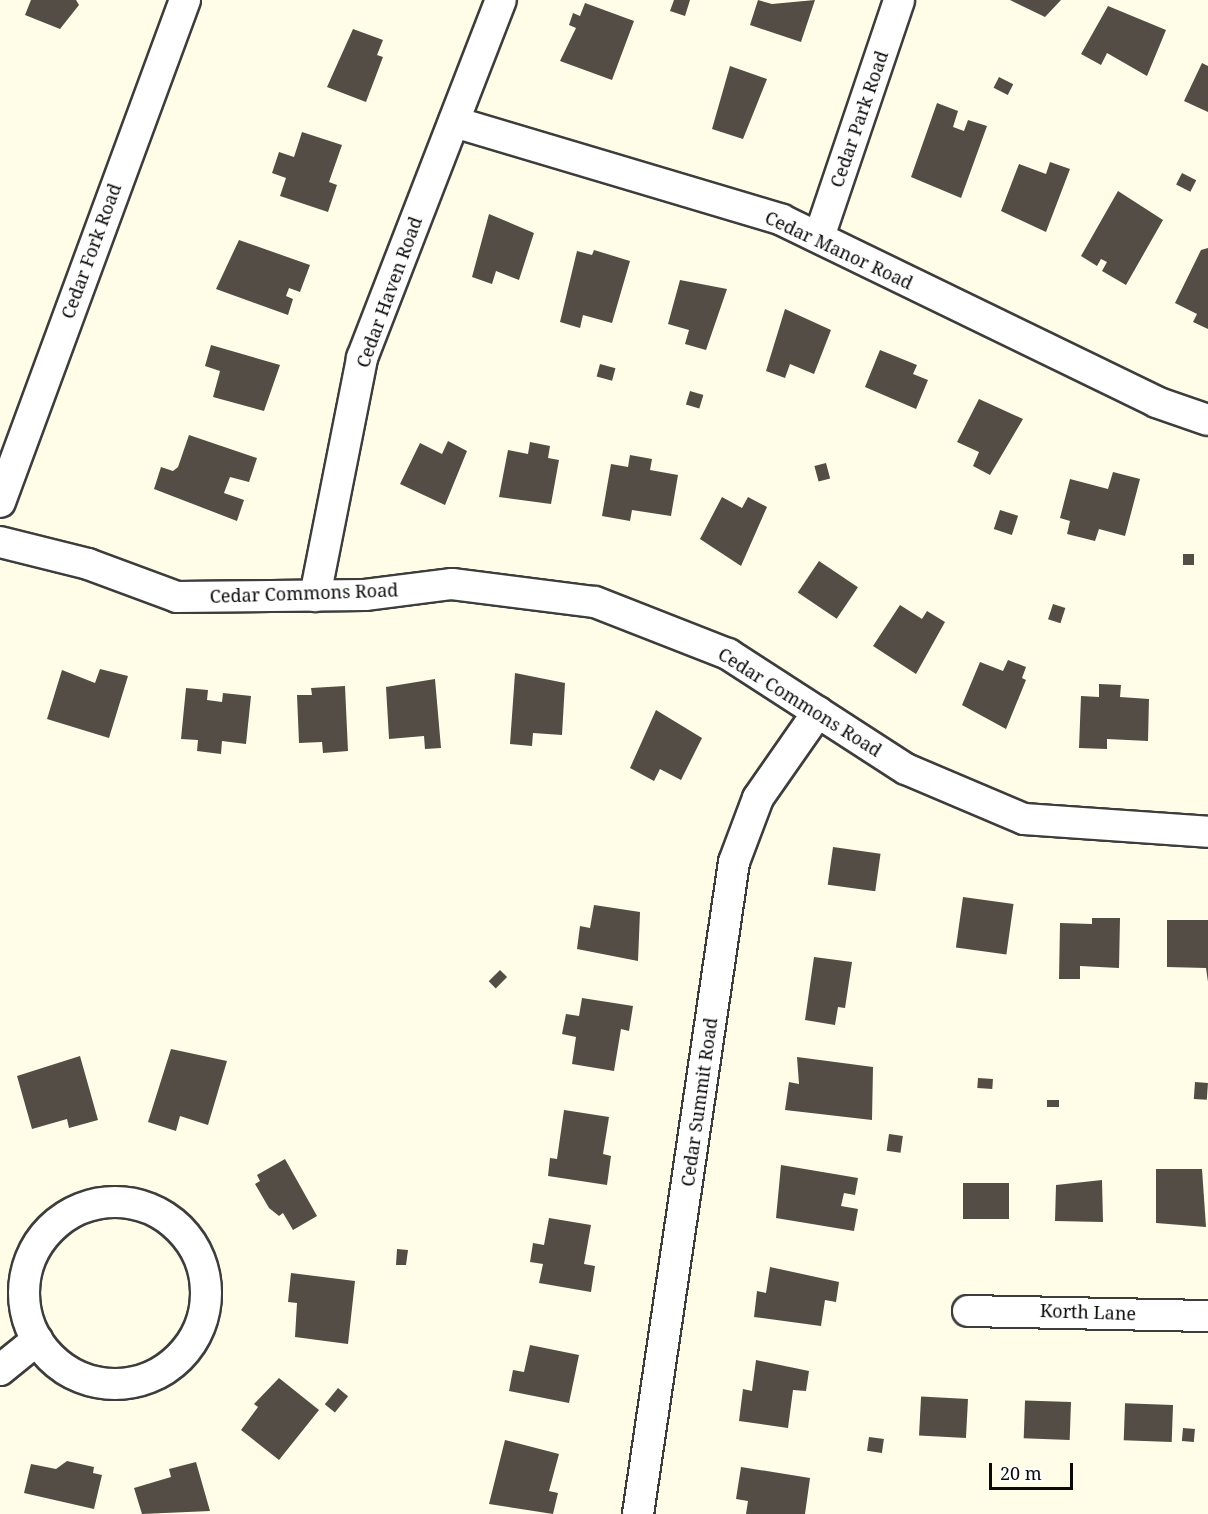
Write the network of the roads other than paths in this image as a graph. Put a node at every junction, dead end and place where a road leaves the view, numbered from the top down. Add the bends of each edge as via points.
1 (185, 0) edge
2 (501, 0) edge
3 (900, 0) edge
4 (454, 122) junction
5 (819, 237) junction
6 (1208, 420) edge
7 (0, 502) edge
8 (0, 542) edge
9 (315, 596) junction
10 (818, 712) junction
11 (1208, 832) edge
12 (968, 1311) dead end
13 (1208, 1316) edge
14 (37, 1340) junction
15 (0, 1370) edge
16 (638, 1514) edge

1 - 7 street, Cedar Fork Road
2 - 4 street, Cedar Haven Road
3 - 5 street, Cedar Park Road
4 - 5 street, Cedar Manor Road via 782,219
4 - 9 street, Cedar Haven Road via 362,358
5 - 6 street, Cedar Manor Road via 1155,402
8 - 9 street, Cedar Commons Road via 88,564 177,597
9 - 10 street, Cedar Commons Road via 452,584 595,602 728,654
10 - 11 street, Cedar Commons Road via 906,769 1024,819
10 - 16 street, Cedar Summit Road via 759,798 734,862
12 - 13 street, Korth Lane
14 - 14 street via 66,1369 104,1384 144,1379 163,1371 192,1343 206,1305 202,1264 194,1246 165,1216 147,1207 107,1202 68,1215 39,1244 25,1281 26,1312
14 - 15 street

